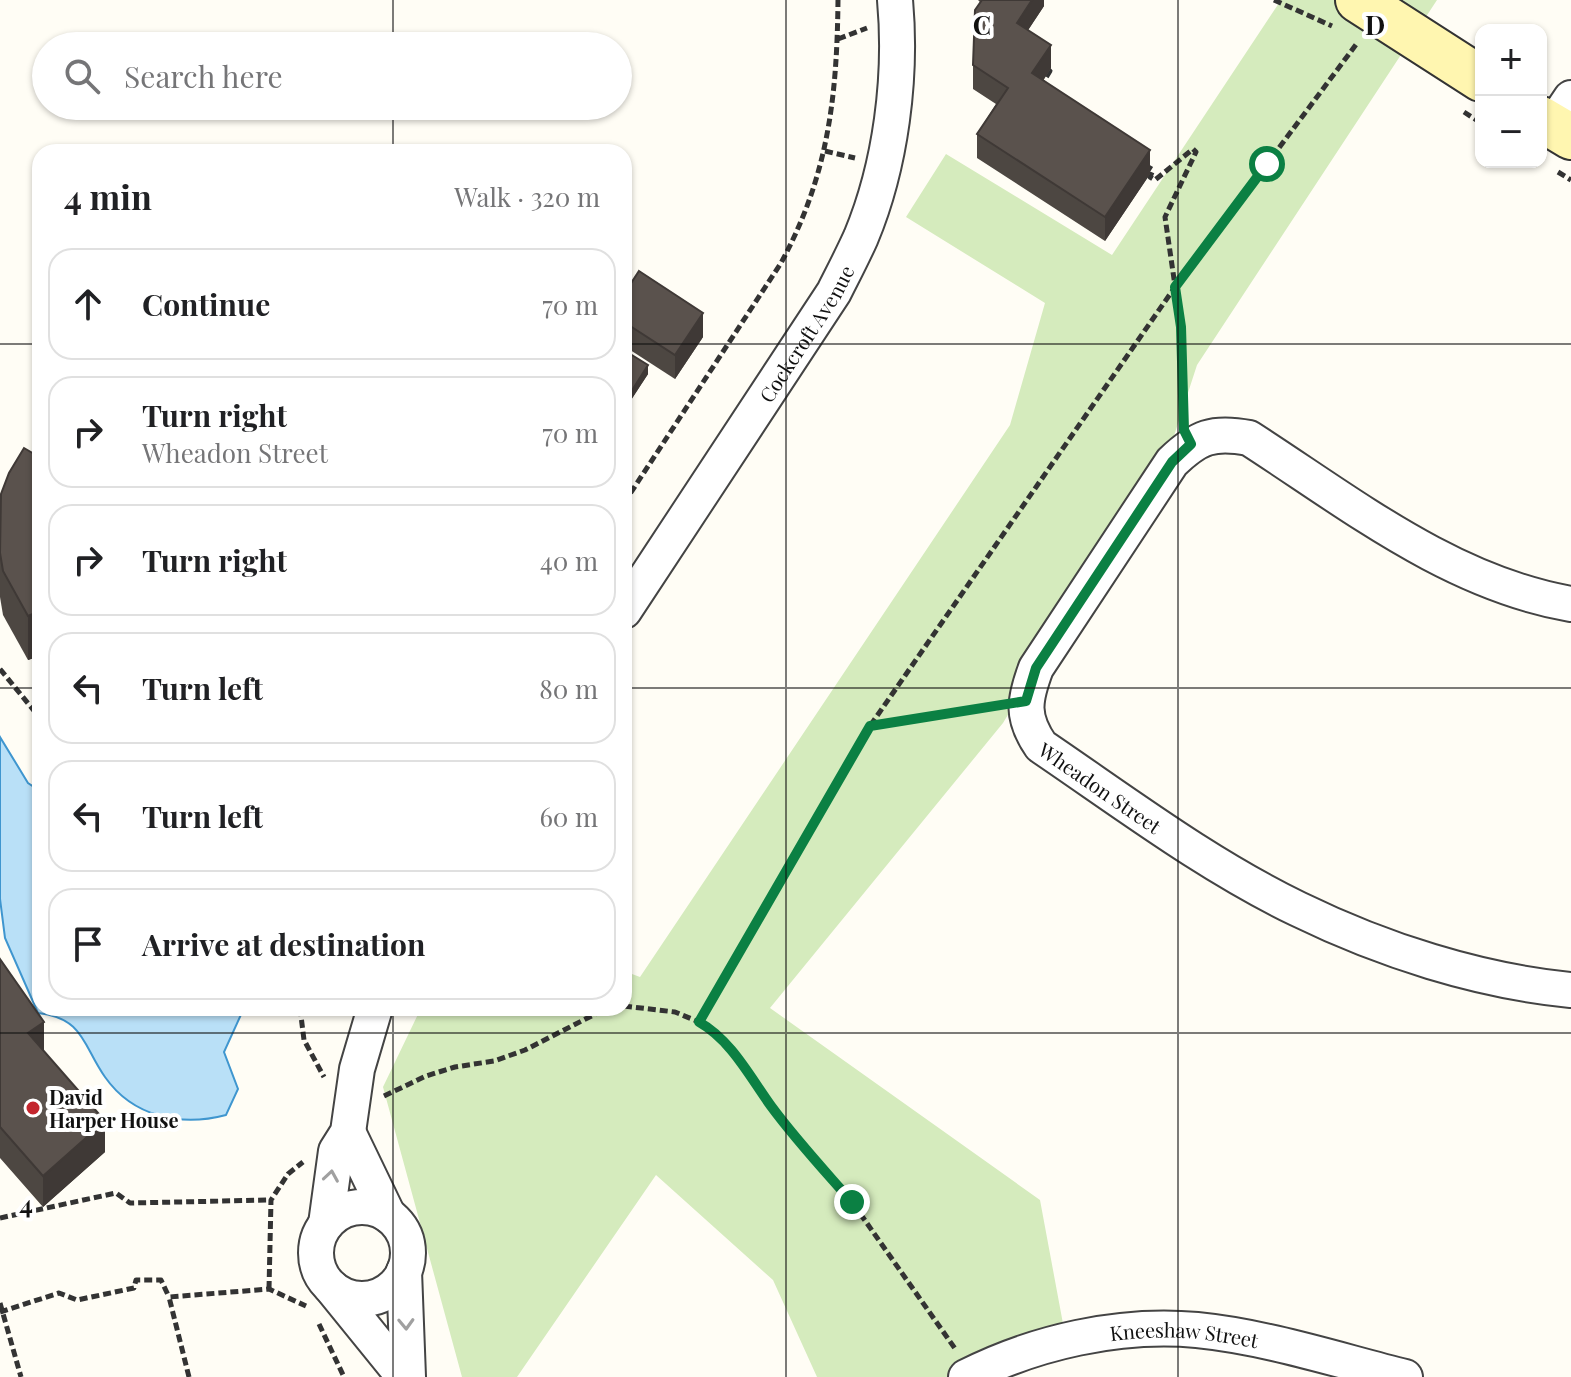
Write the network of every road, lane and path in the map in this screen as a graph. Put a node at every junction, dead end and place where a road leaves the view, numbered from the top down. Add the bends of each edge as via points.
1 (838, 0) edge
2 (1274, 0) edge
3 (891, 12) edge
4 (1351, 27) edge
5 (838, 39) junction
6 (1038, 63) edge
7 (1475, 77) edge
8 (1036, 93) edge
9 (1140, 162) edge
10 (1175, 287) junction
11 (1191, 444) junction
12 (632, 491) edge
13 (632, 599) edge
14 (1571, 604) edge
15 (0, 669) edge
16 (1026, 701) junction
17 (32, 708) edge
18 (870, 726) junction
19 (1571, 990) edge
20 (632, 1007) edge
21 (301, 1016) edge
22 (373, 1016) edge
23 (592, 1016) edge
24 (699, 1022) junction
25 (341, 1089) junction
26 (348, 1132) junction
27 (388, 1215) junction
28 (0, 1218) edge
29 (326, 1224) junction
30 (404, 1271) junction
31 (330, 1286) junction
32 (269, 1289) junction
33 (169, 1297) junction
34 (0, 1303) edge
35 (1, 1312) edge
36 (975, 1374) edge
37 (21, 1377) edge
38 (189, 1377) edge
39 (344, 1377) edge
40 (406, 1377) edge
41 (1405, 1377) edge

1 - 5 path
2 - 4 path
3 - 5 path
3 - 13 street, Cockcroft Avenue via 895,76 888,142 862,235 834,292
4 - 7 street
4 - 10 path
5 - 12 path via 824,157 797,234
6 - 8 path via 1050,71
9 - 10 path via 1153,170 1150,177 1155,180 1193,149 1196,152 1165,217
10 - 11 path via 1184,430
10 - 18 path
11 - 14 street via 1214,435 1249,438 1434,557 1499,586
11 - 16 street via 1172,462 1036,668
15 - 17 path
16 - 18 path
16 - 19 street, Wheadon Street via 1031,732 1041,746 1205,856 1298,909 1395,950 1495,978
18 - 24 path
20 - 24 path via 675,1012
21 - 25 path via 304,1040
22 - 25 street via 357,1069
23 - 25 path via 494,1061 426,1076 382,1097
24 - 36 path via 725,1042 773,1109 852,1202
25 - 26 street
26 - 27 street
29 -> 26 street via 336,1151
27 - 29 street via 359,1207
27 - 30 street via 406,1240
28 - 32 path via 116,1193 130,1203 271,1200
29 - 31 street via 316,1256
30 - 31 street via 390,1290 375,1297 351,1298
30 -> 40 street
31 - 40 street
32 - 33 path
32 - 39 path via 314,1315
33 - 35 path via 161,1280 136,1280 134,1288 77,1300 59,1293
33 - 38 path
34 - 35 path
35 - 37 path
36 - 41 street, Kneeshaw Street via 1049,1344 1122,1330 1196,1330 1269,1342

